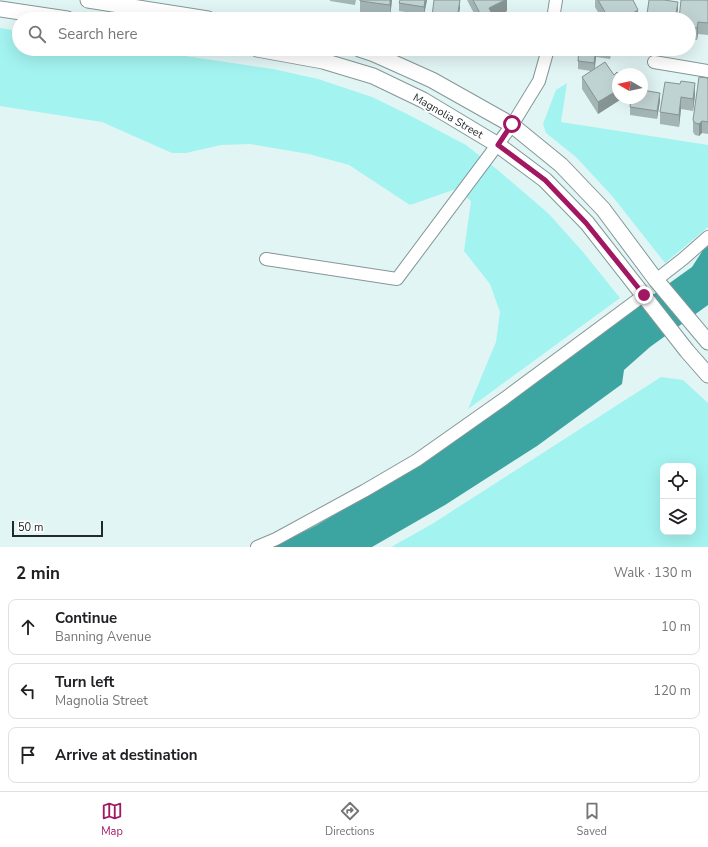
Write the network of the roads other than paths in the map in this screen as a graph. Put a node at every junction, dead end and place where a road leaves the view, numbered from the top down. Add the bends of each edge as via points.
1 (88, 0) edge
2 (556, 0) edge
3 (0, 9) edge
4 (20, 12) edge
5 (164, 12) edge
6 (554, 12) edge
7 (295, 56) edge
8 (378, 56) edge
9 (546, 56) edge
10 (654, 62) dead end
11 (708, 71) edge
12 (512, 124) junction
13 (498, 145) junction
14 (708, 238) edge
15 (266, 259) dead end
16 (653, 276) junction
17 (644, 295) junction
18 (706, 340) edge
19 (708, 375) edge
20 (257, 547) edge

1 - 5 main road
2 - 6 street
3 - 4 main road
7 - 13 main road, Magnolia Street via 373,76 423,100
8 - 12 main road, Magnolia Street via 432,80
9 - 12 street via 539,81
10 - 11 street
12 - 13 street
12 - 16 main road, Magnolia Street via 560,165 603,209
13 - 15 street via 398,279
13 - 17 main road, Magnolia Street via 545,180 586,223
14 - 16 street via 683,259
16 - 18 main road, Magnolia Street
17 - 19 main road, Magnolia Street
17 - 20 street via 417,460 290,532

